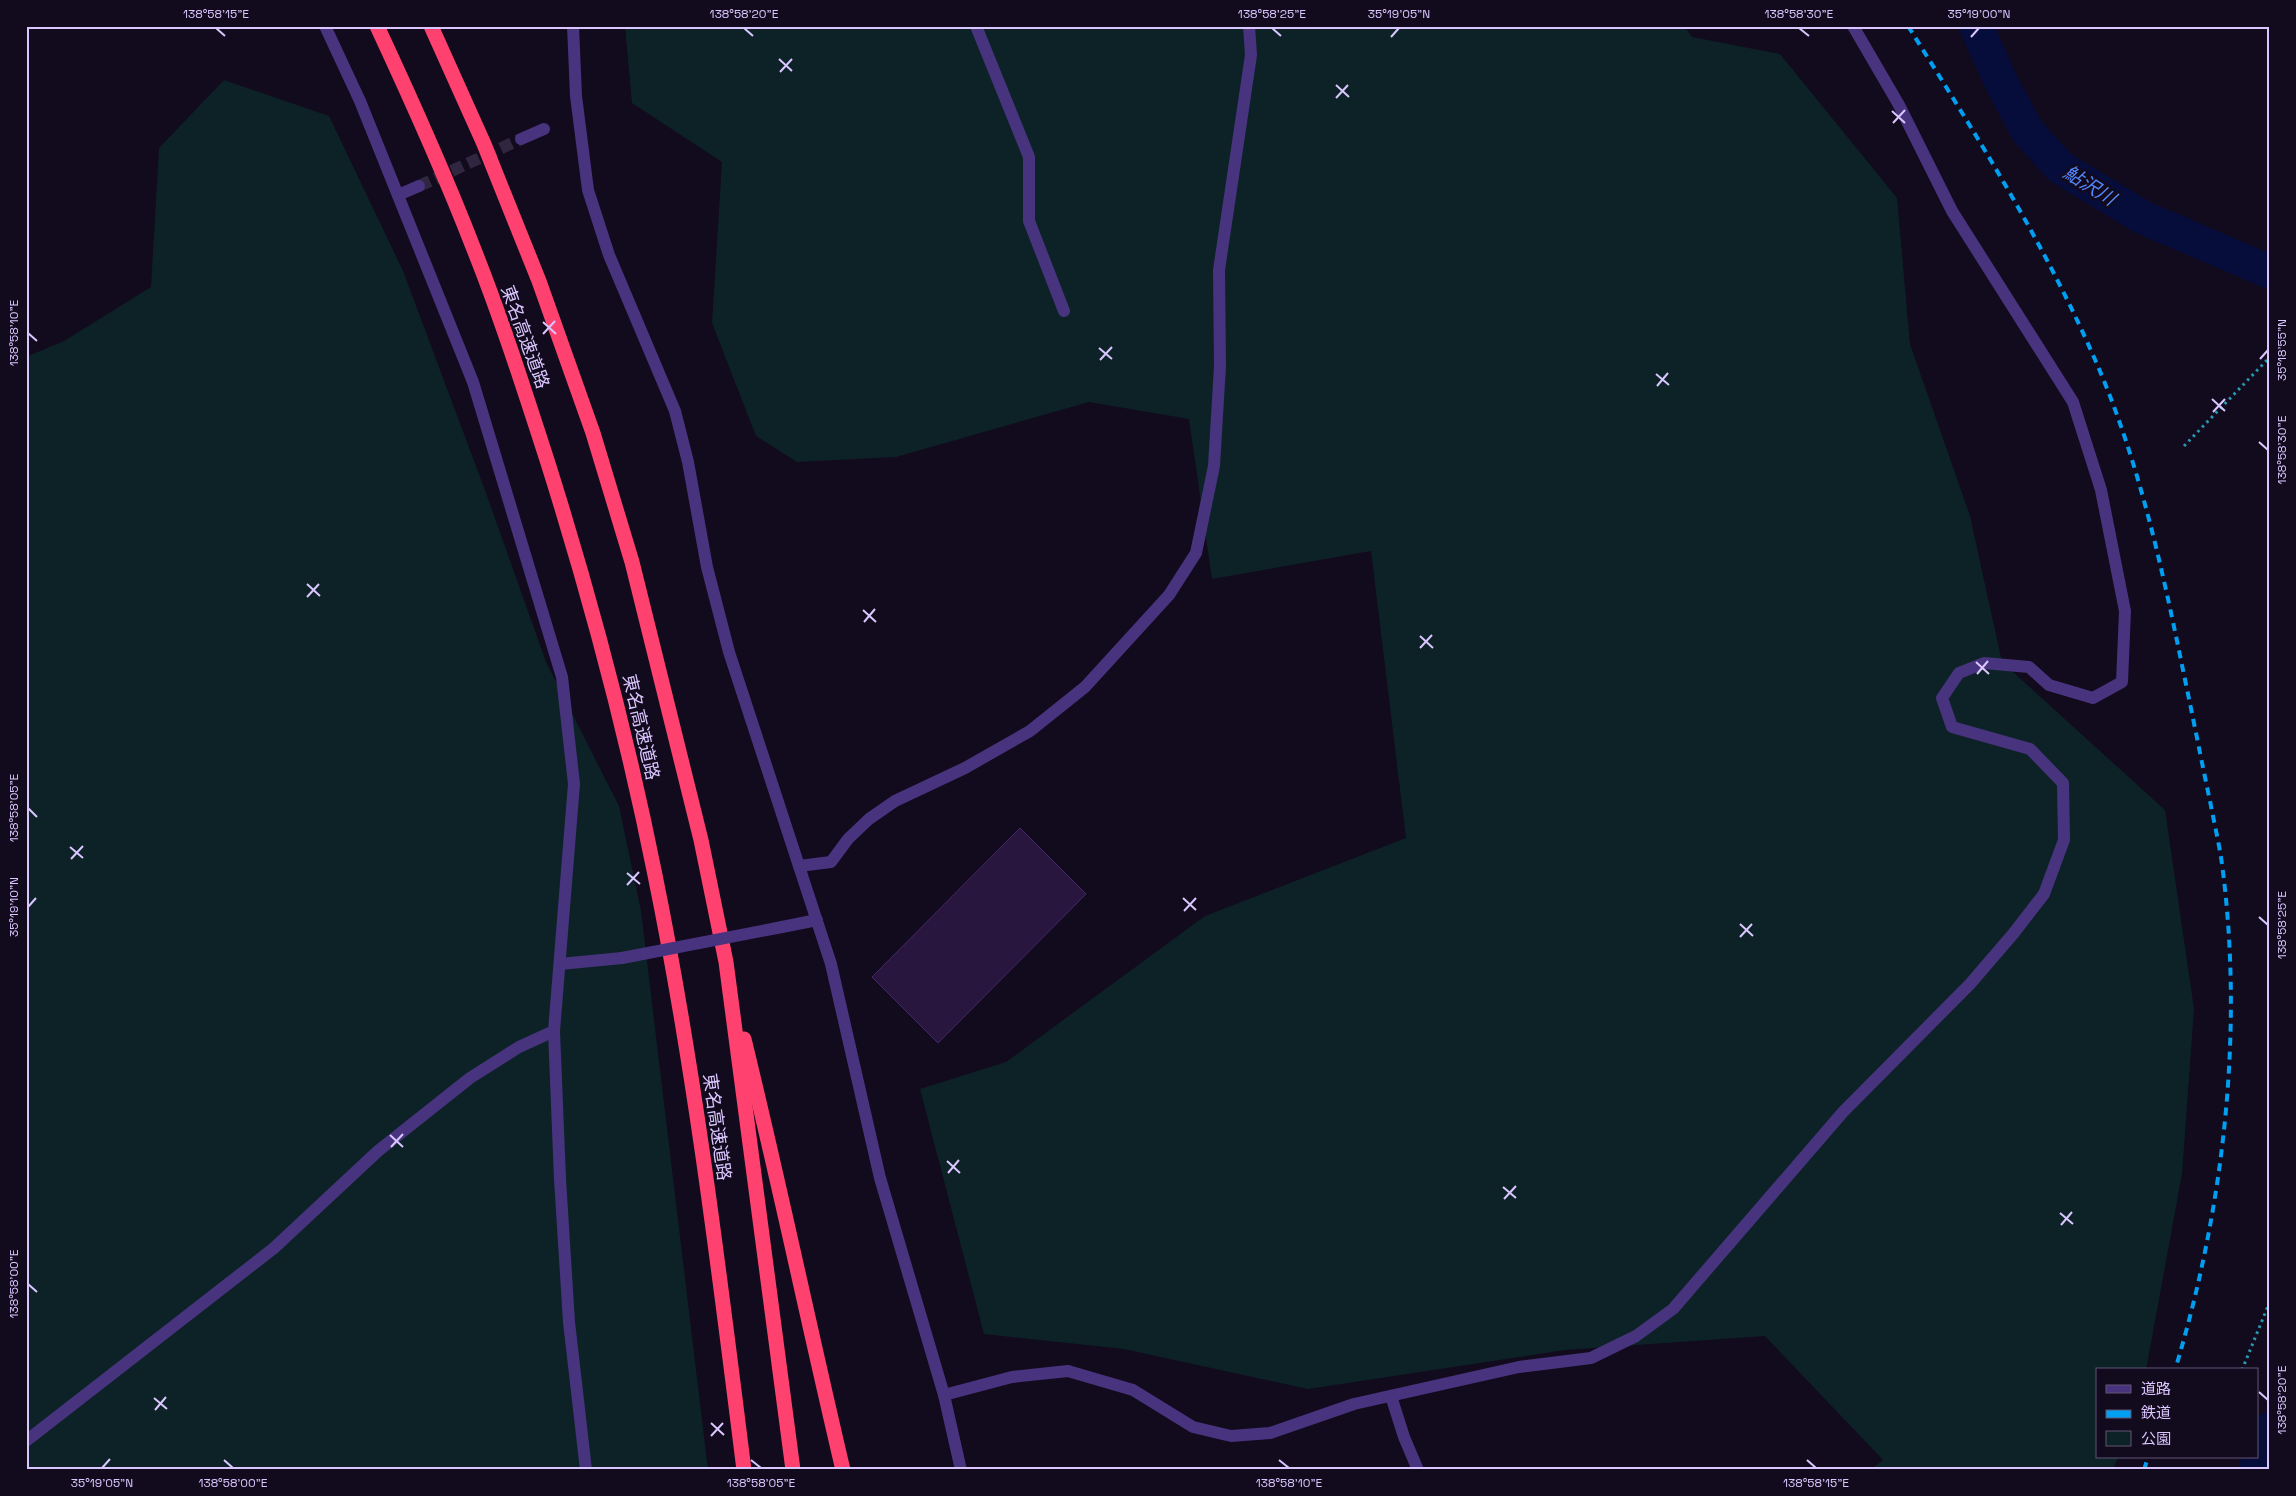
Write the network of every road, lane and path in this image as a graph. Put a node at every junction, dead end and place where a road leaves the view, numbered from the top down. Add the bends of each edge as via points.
1 (325, 26) edge
2 (377, 26) edge
3 (431, 26) edge
4 (573, 26) edge
5 (976, 26) edge
6 (1249, 26) edge
7 (1852, 26) edge
8 (544, 129) dead end
9 (521, 139) tunnel mouth
10 (419, 186) tunnel mouth
11 (398, 195) junction
12 (1064, 311) dead end
13 (2270, 356) edge
14 (2184, 446) dead end
15 (799, 866) junction
16 (817, 920) junction
17 (726, 962) junction
18 (560, 964) junction
19 (554, 1030) junction
20 (2270, 1301) edge
21 (728, 1345) junction
22 (2243, 1368) edge
23 (944, 1395) junction
24 (1391, 1396) junction
25 (26, 1440) edge
26 (586, 1470) edge
27 (733, 1470) edge
28 (744, 1470) edge
29 (793, 1470) edge
30 (843, 1470) edge
31 (961, 1470) edge
32 (1418, 1470) edge

1 - 11 street
2 - 21 highway, 東名高速道路 via 474,248 526,395 584,578 622,723 656,876 691,1078
3 - 17 highway, 東名高速道路 via 484,144 539,281 593,433 632,562 701,840
4 - 15 street via 576,96 588,190 609,255 675,411 707,567 729,652
5 - 12 street via 1029,157 1029,221
6 - 15 street via 1251,55 1218,270 1220,366 1214,466 1196,553 1169,596 1085,687 1030,731 895,801 848,839 831,862
7 - 24 street via 1899,105 1952,211 2073,402 2101,490 2125,611 2122,682 2093,698 2049,685 2029,667 1984,663 1959,674 1942,698 1952,727 2030,749 2063,784 2064,840 2044,894 1970,984 1843,1112 1673,1309 1636,1336 1590,1358 1520,1366
8 - 9 street
10 - 11 street
11 - 18 street via 473,382 562,677 574,784
13 - 14 path
15 - 16 street
16 - 18 street, bridge via 622,958
16 - 23 street via 831,964 880,1178
17 - 29 highway, 東名高速道路
17 - 30 highway
18 - 19 street
19 - 25 street via 519,1047 470,1078 378,1151 274,1248
19 - 26 street via 570,1322
20 - 22 path
21 - 27 highway
21 - 28 highway, 東名高速道路
23 - 24 street via 1012,1377 1068,1371 1133,1390 1193,1427 1231,1436 1270,1434 1354,1404
23 - 31 street
24 - 32 street

